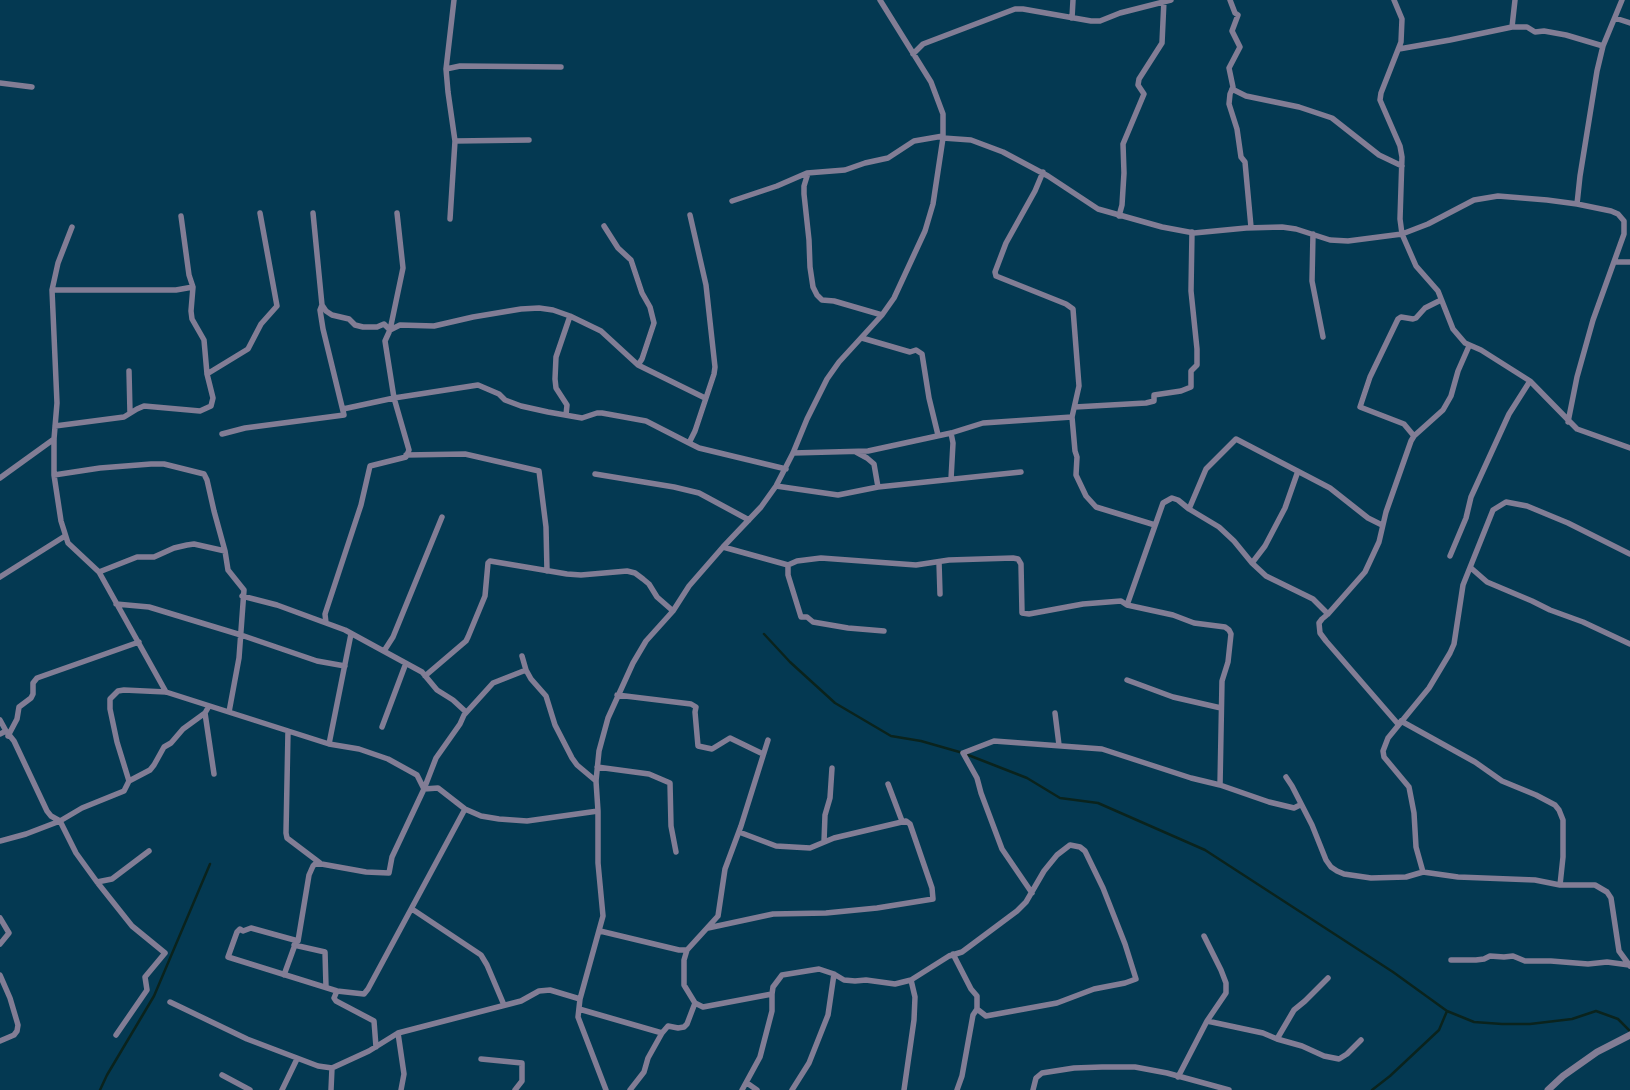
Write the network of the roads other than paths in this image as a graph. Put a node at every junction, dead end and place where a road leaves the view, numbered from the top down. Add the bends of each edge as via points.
1 (454, 0) edge
2 (880, 0) edge
3 (1073, 0) edge
4 (1171, 0) edge
5 (1230, 0) edge
6 (1394, 0) edge
7 (1515, 0) edge
8 (1622, 0) edge
9 (1164, 1) edge
10 (1072, 18) junction
11 (1615, 18) junction
12 (1630, 23) edge
13 (1512, 26) junction
14 (1604, 46) junction
15 (1399, 49) junction
16 (913, 54) junction
17 (561, 67) dead end
18 (446, 69) junction
19 (0, 83) edge
20 (32, 87) dead end
21 (1232, 88) junction
22 (943, 137) junction
23 (529, 140) dead end
24 (455, 141) junction
25 (1402, 166) junction
26 (1043, 172) junction
27 (808, 173) junction
28 (732, 201) dead end
29 (1577, 204) junction
30 (260, 213) dead end
31 (313, 213) dead end
32 (397, 213) dead end
33 (690, 215) dead end
34 (181, 216) dead end
35 (1119, 216) junction
36 (450, 220) dead end
37 (604, 226) dead end
38 (72, 227) dead end
39 (1251, 227) junction
40 (1192, 232) junction
41 (1313, 234) junction
42 (1402, 234) junction
43 (1614, 262) junction
44 (1630, 262) edge
45 (193, 287) junction
46 (52, 290) junction
47 (1441, 300) junction
48 (322, 305) junction
49 (570, 316) junction
50 (882, 316) junction
51 (390, 330) junction
52 (1323, 337) dead end
53 (862, 338) junction
54 (1470, 346) junction
55 (638, 365) junction
56 (129, 371) dead end
57 (207, 374) junction
58 (1530, 381) junction
59 (394, 398) junction
60 (705, 398) junction
61 (1075, 407) junction
62 (343, 409) junction
63 (130, 413) junction
64 (566, 415) junction
65 (1072, 417) junction
66 (1568, 422) junction
67 (55, 426) junction
68 (951, 432) junction
69 (222, 434) dead end
70 (938, 435) junction
71 (1414, 436) junction
72 (54, 439) junction
73 (689, 443) junction
74 (1630, 448) edge
75 (856, 452) junction
76 (793, 453) junction
77 (406, 455) junction
78 (786, 469) junction
79 (1298, 471) junction
80 (1021, 472) dead end
81 (595, 474) dead end
82 (54, 475) junction
83 (0, 478) edge
84 (951, 479) junction
85 (776, 486) junction
86 (878, 487) junction
87 (1189, 509) junction
88 (442, 517) dead end
89 (749, 520) junction
90 (1154, 525) junction
91 (1382, 525) junction
92 (65, 536) junction
93 (723, 547) junction
94 (225, 551) junction
95 (1630, 554) edge
96 (1450, 556) dead end
97 (939, 562) junction
98 (1252, 563) junction
99 (788, 565) junction
100 (1471, 568) junction
101 (547, 571) junction
102 (99, 572) junction
103 (0, 577) edge
104 (940, 594) dead end
105 (242, 596) junction
106 (116, 604) junction
107 (1127, 605) junction
108 (673, 611) junction
109 (1328, 614) junction
110 (326, 622) junction
111 (884, 630) dead end
112 (351, 634) junction
113 (240, 635) junction
114 (138, 642) junction
115 (1630, 644) edge
116 (384, 651) junction
117 (522, 656) dead end
118 (406, 663) junction
119 (345, 666) junction
120 (526, 670) junction
121 (424, 676) junction
122 (1127, 680) dead end
123 (166, 692) junction
124 (617, 695) junction
125 (209, 706) junction
126 (1221, 708) junction
127 (229, 712) junction
128 (466, 712) junction
129 (205, 713) junction
130 (1055, 714) dead end
131 (0, 720) edge
132 (1399, 722) junction
133 (382, 727) dead end
134 (288, 731) junction
135 (5, 734) edge
136 (768, 740) dead end
137 (329, 744) junction
138 (1059, 745) junction
139 (763, 754) junction
140 (597, 767) junction
141 (832, 768) dead end
142 (214, 774) dead end
143 (1286, 778) dead end
144 (129, 781) junction
145 (596, 781) junction
146 (888, 784) dead end
147 (1220, 785) junction
148 (424, 790) junction
149 (1300, 805) junction
150 (465, 809) junction
151 (598, 811) junction
152 (60, 821) junction
153 (902, 821) junction
154 (739, 832) junction
155 (0, 841) edge
156 (824, 842) junction
157 (149, 851) dead end
158 (676, 852) dead end
159 (320, 863) junction
160 (1423, 872) junction
161 (97, 882) junction
162 (1560, 885) junction
163 (1032, 894) junction
164 (412, 908) junction
165 (0, 919) edge
166 (708, 928) junction
167 (600, 932) junction
168 (1204, 936) dead end
169 (296, 943) junction
170 (0, 944) edge
171 (688, 950) junction
172 (953, 954) junction
173 (1451, 960) dead end
174 (1629, 963) edge
175 (834, 974) junction
176 (0, 975) edge
177 (284, 975) junction
178 (1328, 978) dead end
179 (911, 980) junction
180 (326, 987) junction
181 (337, 991) junction
182 (772, 994) junction
183 (580, 999) junction
184 (170, 1002) dead end
185 (695, 1003) junction
186 (504, 1005) junction
187 (579, 1009) junction
188 (977, 1009) junction
189 (1207, 1021) junction
190 (398, 1033) junction
191 (662, 1033) junction
192 (116, 1035) dead end
193 (1630, 1035) edge
194 (1277, 1039) junction
195 (1361, 1040) dead end
196 (0, 1041) edge
197 (376, 1047) junction
198 (298, 1059) junction
199 (481, 1059) dead end
200 (332, 1068) junction
201 (222, 1075) dead end
202 (1178, 1077) junction
203 (747, 1082) junction
204 (250, 1090) edge
205 (282, 1090) edge
206 (331, 1090) edge
207 (401, 1090) edge
208 (515, 1090) edge
209 (606, 1090) edge
210 (630, 1090) edge
211 (742, 1090) edge
212 (757, 1090) edge
213 (792, 1090) edge
214 (904, 1090) edge
215 (958, 1090) edge
216 (1033, 1090) edge
217 (1228, 1090) edge
218 (1548, 1090) edge

1 - 18 street
2 - 16 street
3 - 10 street
4 - 9 street
5 - 21 street via 1234,13 1238,15 1232,31 1240,47 1229,68
6 - 15 street via 1402,20
7 - 13 street
8 - 11 street
9 - 10 street via 1100,21
9 - 35 street via 1162,43 1139,79 1138,85 1144,94 1123,144 1124,173
10 - 16 street via 1015,9 923,44
11 - 12 street
11 - 14 street
13 - 14 street via 1566,35
13 - 15 street
14 - 29 street via 1593,95
15 - 25 street via 1380,100 1400,146
16 - 22 street via 931,82 943,114
17 - 18 street via 460,66
18 - 24 street
19 - 20 street
21 - 25 street via 1246,96 1332,118 1379,155
21 - 39 street via 1230,105 1241,157 1245,162
22 - 26 street via 986,144
22 - 27 street via 914,141 888,158 845,170
22 - 50 street via 933,204 925,231 894,298
23 - 24 street
24 - 36 street
25 - 42 street
26 - 35 street via 1087,203
26 - 61 street via 1006,243 995,272 996,276 1073,309 1080,386
27 - 28 street
27 - 50 street via 804,194 810,268 816,295 822,300
29 - 42 street via 1506,196 1483,198
29 - 43 street via 1611,211 1624,221 1624,234
30 - 57 street via 277,306 261,324 248,349
31 - 48 street
32 - 51 street via 403,268
33 - 60 street via 706,285 715,367
34 - 45 street
35 - 40 street
37 - 55 street via 618,248 631,260 654,323
38 - 46 street
39 - 40 street
39 - 41 street via 1282,227
40 - 61 street via 1197,365 1191,371 1191,387 1154,395 1154,401 1146,403
41 - 42 street via 1340,241
41 - 52 street via 1312,281
42 - 47 street via 1416,266 1438,291
43 - 44 street
43 - 66 street via 1593,320
45 - 46 street via 176,290
45 - 57 street via 192,318 204,340
46 - 67 street via 57,403
47 - 54 street via 1453,329
47 - 71 street via 1425,308 1416,318 1401,317 1398,320 1370,377 1360,406 1404,424
48 - 51 street via 332,315 349,319 355,325 368,328 384,324
48 - 62 street via 323,329
49 - 51 street via 553,310 522,309 434,326 400,325
49 - 55 street via 601,330
49 - 64 street via 556,357 555,379 556,388 567,405
50 - 53 street
51 - 59 street via 385,342
53 - 70 street via 922,354
53 - 76 street via 827,379
54 - 58 street
54 - 71 street via 1443,410
55 - 60 street
56 - 63 street
57 - 63 street via 213,402 209,408 200,411 144,406
58 - 66 street
58 - 96 street via 1509,414 1471,498
59 - 62 street
59 - 64 street via 478,386 521,406
59 - 77 street via 408,446
60 - 73 street
61 - 65 street
62 - 69 street via 344,416 245,428
63 - 67 street via 124,417
64 - 73 street via 582,418 602,413 646,421
65 - 68 street via 984,423
65 - 90 street via 1076,475 1089,500 1096,507
66 - 74 street via 1586,434
67 - 72 street
68 - 70 street
68 - 84 street via 954,443
70 - 75 street
71 - 91 street
72 - 82 street
72 - 83 street
73 - 78 street
75 - 76 street
75 - 86 street via 874,464
76 - 78 street
77 - 101 street via 465,454 539,471 546,527
77 - 110 street via 370,466 361,505 325,614
78 - 85 street
79 - 87 street via 1236,439 1206,469
79 - 91 street via 1330,488
79 - 98 street via 1285,508
80 - 84 street
81 - 89 street via 699,493
82 - 92 street
82 - 94 street via 150,464 164,464 204,474
84 - 86 street
85 - 86 street via 838,495
85 - 89 street
87 - 90 street via 1178,500 1167,500
87 - 98 street via 1218,527
88 - 116 street via 394,637
89 - 93 street
90 - 107 street
91 - 109 street via 1379,542 1365,572
92 - 102 street
92 - 103 street
93 - 99 street
93 - 108 street via 689,586
94 - 102 street via 194,544 154,557 137,557
94 - 105 street via 228,570 244,590
95 - 100 street via 1544,512 1506,502 1493,510
97 - 99 street via 910,565 820,558
97 - 104 street
97 - 107 street via 1018,559 1021,564 1022,613 1121,601
98 - 109 street via 1266,576 1314,599
99 - 111 street via 801,618 848,628
100 - 115 street via 1487,582
100 - 132 street via 1463,584 1454,644 1447,661 1429,688
101 - 108 street via 581,575 635,573
101 - 121 street via 490,561 485,596 466,641
102 - 106 street
105 - 110 street
105 - 113 street
106 - 113 street via 149,607
106 - 114 street
107 - 126 street via 1229,630
108 - 124 street via 646,641
109 - 132 street via 1322,618 1320,633 1367,690
110 - 112 street
112 - 116 street
112 - 119 street
113 - 119 street via 317,661
113 - 127 street
114 - 123 street
114 - 135 street via 37,678 33,683 33,694 19,707 17,719
116 - 118 street
117 - 120 street
118 - 121 street
118 - 133 street
119 - 137 street
120 - 128 street via 493,683
120 - 145 street via 546,696 555,725 572,758
121 - 128 street
122 - 126 street via 1173,697
123 - 125 street
123 - 144 street via 124,690 113,694 110,699 117,742
124 - 139 street via 691,704 696,707 698,746 712,749 730,738
124 - 140 street via 602,736
125 - 127 street
125 - 129 street
126 - 147 street
127 - 134 street
128 - 148 street via 436,758
129 - 142 street
129 - 144 street via 164,747 150,770
130 - 138 street
131 - 135 street
132 - 160 street via 1383,751 1384,757 1409,787 1416,847
132 - 162 street via 1475,762 1502,781 1555,805 1564,820
134 - 137 street
134 - 159 street via 287,838
135 - 152 street via 14,741 47,811
136 - 139 street
137 - 148 street via 359,749 388,759 417,775
138 - 147 street via 1102,749
138 - 163 street via 994,741 963,753 977,778 1002,850
139 - 154 street
140 - 145 street
140 - 158 street via 649,774 670,783 671,826
141 - 156 street
143 - 149 street
144 - 152 street via 124,791
145 - 151 street
146 - 153 street
147 - 149 street via 1269,802 1294,808
148 - 150 street via 438,788
148 - 159 street via 392,857 389,873
149 - 160 street via 1326,860 1337,871 1371,878 1406,877
150 - 151 street via 481,816 527,820
150 - 164 street
151 - 167 street via 603,916
152 - 155 street
152 - 161 street via 76,853
153 - 156 street
153 - 166 street via 910,824 932,888 932,899 826,913 772,914
154 - 156 street via 776,846 810,848
154 - 166 street via 726,869 720,913
157 - 161 street via 112,879
159 - 169 street via 313,866 309,875
160 - 162 street via 1535,880
161 - 192 street via 132,926 166,953 145,977 147,990
162 - 174 street via 1595,885 1607,892 1611,898 1619,951
163 - 172 street via 1017,911 962,952
163 - 188 street via 1044,871 1062,850 1074,845 1085,851 1103,888 1136,979 1056,1003 986,1016
164 - 181 street via 364,994
164 - 186 street via 481,955
165 - 170 street via 9,933
166 - 171 street
167 - 171 street
167 - 183 street
168 - 189 street via 1226,983 1226,993
169 - 177 street
169 - 177 street via 251,928 237,932 228,957
169 - 180 street via 325,952
171 - 185 street via 684,960 684,985
172 - 179 street
172 - 188 street via 977,996
173 - 174 street via 1513,956 1524,962
175 - 179 street via 844,980 886,984
175 - 182 street via 813,969 782,975
175 - 213 street via 828,1016 809,1063
176 - 196 street via 18,1025 14,1035
177 - 180 street
178 - 194 street via 1294,1010
179 - 214 street via 916,997
180 - 181 street
181 - 197 street via 336,1001 374,1021
182 - 185 street via 703,1007
182 - 203 street via 772,1011 760,1057
183 - 186 street via 550,990
183 - 187 street
184 - 198 street
185 - 191 street via 684,1027 668,1026
186 - 190 street
187 - 191 street
187 - 209 street via 579,1022
188 - 215 street
189 - 194 street
189 - 202 street
190 - 197 street
190 - 207 street via 404,1074
191 - 210 street via 644,1072
193 - 218 street via 1596,1052
194 - 195 street via 1339,1059
197 - 200 street
198 - 200 street
198 - 205 street
199 - 208 street via 522,1063 522,1081
200 - 206 street
201 - 204 street
202 - 216 street via 1135,1066 1050,1070 1038,1074
202 - 217 street
203 - 211 street
203 - 212 street

